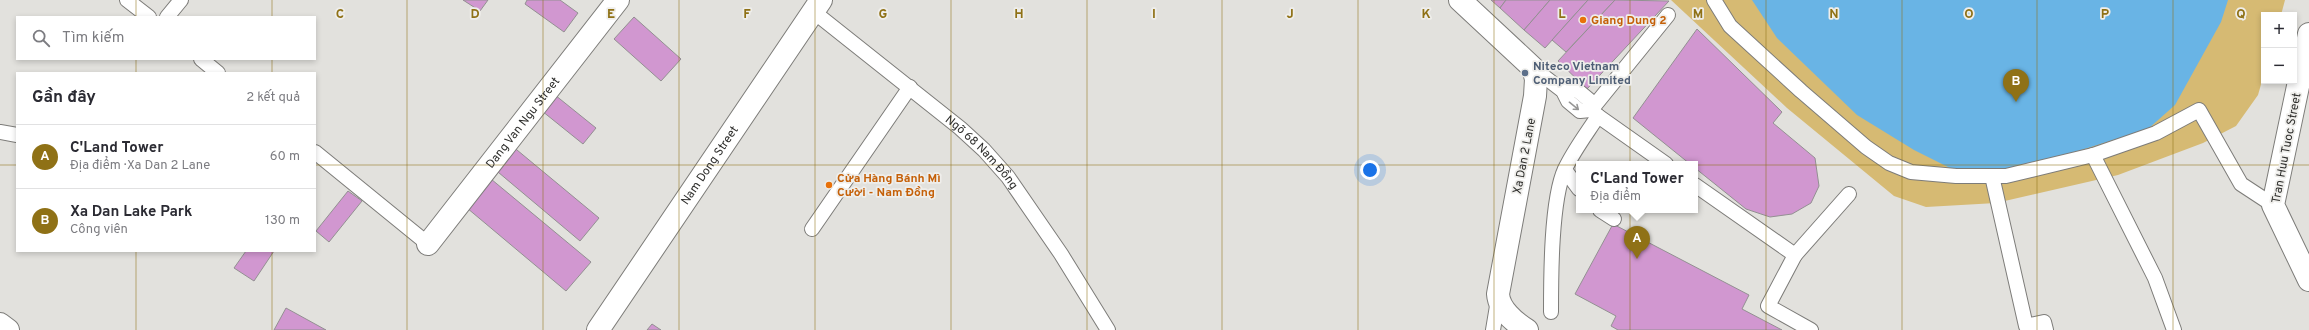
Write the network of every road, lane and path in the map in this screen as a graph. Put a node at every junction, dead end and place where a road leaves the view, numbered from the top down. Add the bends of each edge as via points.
1 (127, 0) edge
2 (181, 0) edge
3 (618, 0) edge
4 (1460, 0) edge
5 (1714, 0) edge
6 (817, 6) edge
7 (1668, 15) dead end
8 (148, 16) edge
9 (169, 16) edge
10 (2309, 34) edge
11 (202, 60) edge
12 (1533, 68) junction
13 (217, 72) edge
14 (910, 87) junction
15 (1595, 113) junction
16 (0, 132) edge
17 (16, 135) edge
18 (316, 153) edge
19 (2093, 155) junction
20 (1662, 161) edge
21 (1565, 170) junction
22 (1992, 176) junction
23 (1576, 185) edge
24 (1698, 187) edge
25 (1849, 194) dead end
26 (2273, 205) junction
27 (1605, 213) edge
28 (1614, 219) dead end
29 (812, 229) dead end
30 (428, 244) joint
31 (1794, 255) junction
32 (2309, 280) edge
33 (1498, 300) junction
34 (1551, 312) dead end
35 (0, 324) edge
36 (8, 330) edge
37 (598, 330) edge
38 (1108, 330) edge
39 (1493, 330) edge
40 (1527, 330) edge
41 (1811, 330) edge
42 (2046, 330) edge
43 (2174, 330) edge

1 - 8 lane
2 - 9 lane
3 - 30 street, Dang Van Ngu Street
4 - 12 street
5 - 22 lane via 1730,26 1866,147 1889,163 1911,172
6 - 14 lane, Ngõ 68 Nam Đồng
6 - 37 street, Nam Dong Street
7 - 15 lane
10 - 26 street, Tran Huu Tuoc Street
11 - 13 lane
12 - 15 lane via 1564,91 1577,90 1589,100
12 - 33 street, Xa Dan 2 Lane via 1536,79 1535,96
14 - 29 lane
14 - 38 lane, Ngõ 68 Nam Đồng via 984,150 1008,178 1061,254
15 - 20 lane
15 - 21 lane
16 - 17 lane
18 - 30 lane
19 - 22 lane via 2006,176
19 - 26 lane via 2156,133 2199,110 2241,184
19 - 43 lane via 2155,278
21 - 23 lane
21 - 34 lane via 1557,203 1550,273
22 - 42 lane via 2026,326 2044,322
24 - 31 lane
25 - 31 lane
26 - 32 street, Tran Huu Tuoc Street
27 - 28 lane
31 - 41 lane via 1768,306
33 - 39 lane
33 - 40 street via 1513,320
35 - 36 street

